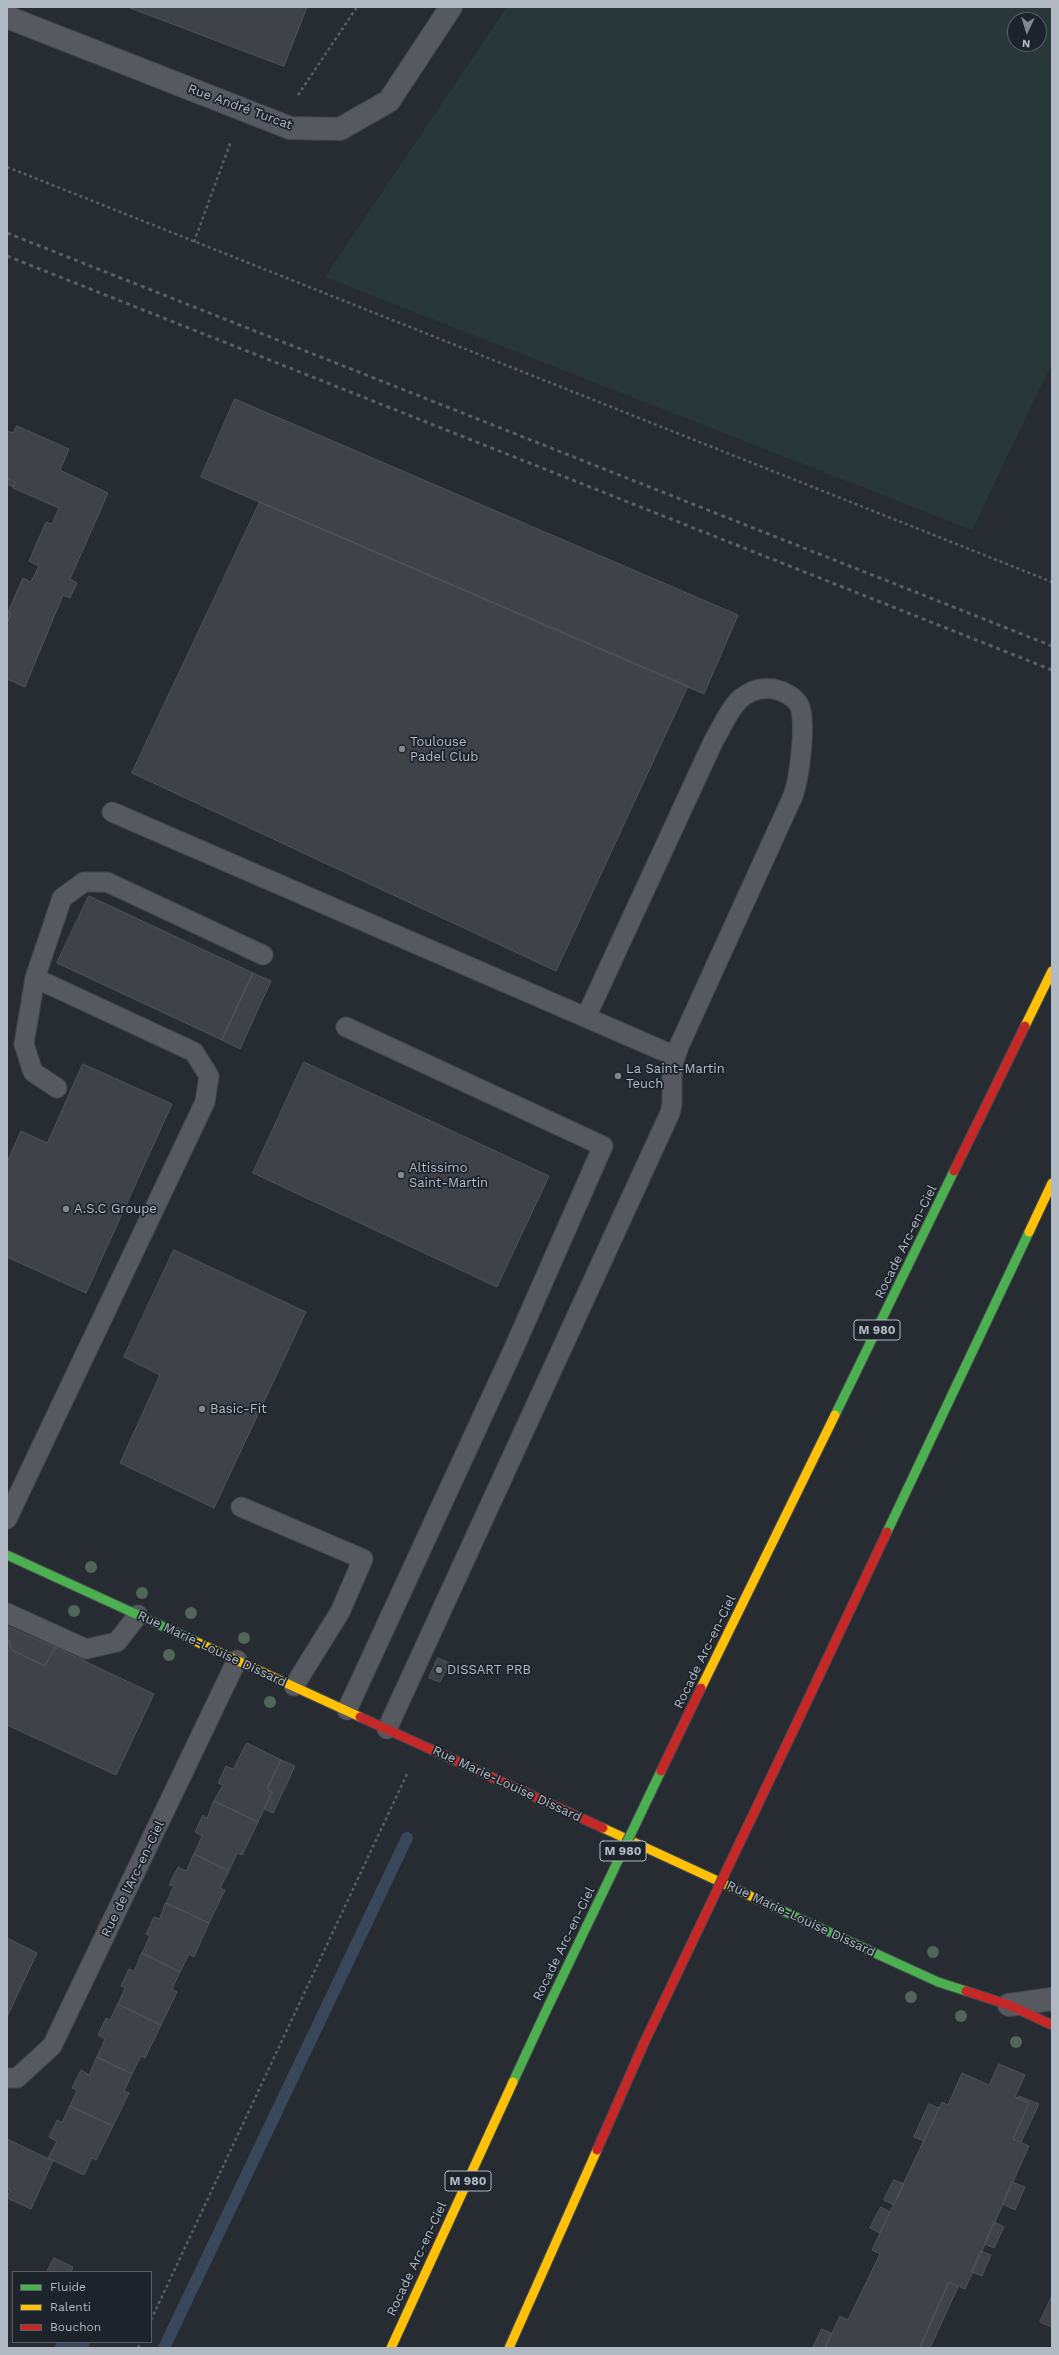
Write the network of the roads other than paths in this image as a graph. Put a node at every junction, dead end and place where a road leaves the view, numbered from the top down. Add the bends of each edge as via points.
1 (452, 7) edge
2 (7, 17) edge
3 (112, 812) dead end
4 (263, 955) dead end
5 (1052, 971) edge
6 (35, 978) junction
7 (586, 1017) junction
8 (346, 1027) dead end
9 (675, 1056) junction
10 (57, 1088) dead end
11 (1052, 1183) edge
12 (242, 1507) dead end
13 (7, 1519) edge
14 (7, 1555) edge
15 (7, 1613) edge
16 (138, 1615) junction
17 (237, 1660) junction
18 (294, 1686) junction
19 (347, 1710) junction
20 (387, 1729) junction
21 (1052, 1998) edge
22 (1009, 2005) junction
23 (1052, 2025) edge
24 (7, 2078) edge
25 (391, 2348) edge
26 (509, 2348) edge

1 - 2 street, Rue André Turcat via 389,101 340,129 290,128
3 - 7 lane
4 - 6 lane via 107,882 84,882 62,898
5 - 25 main road, Rocade Arc-en-Ciel / M 980, bridge via 701,1688 545,2013
6 - 10 lane via 24,1044 33,1072
6 - 13 lane via 194,1052 209,1076 205,1102
7 - 9 lane
7 - 9 lane via 714,740 739,700 755,690 780,691 794,698 801,712 798,783
8 - 19 lane via 603,1146
9 - 20 lane via 671,1076 670,1113
11 - 26 main road, bridge via 644,2043
12 - 18 lane via 363,1559 340,1612
14 - 16 main road, Rue Marie-Louise Dissard
15 - 16 lane via 86,1649 118,1642
16 - 17 main road, Rue Marie-Louise Dissard
17 - 18 main road, Rue Marie-Louise Dissard
17 - 24 lane, Rue de l'Arc-en-Ciel via 52,2046 17,2078
18 - 19 main road, Rue Marie-Louise Dissard
19 - 20 main road, Rue Marie-Louise Dissard
20 - 22 main road, Rue Marie-Louise Dissard via 938,1982
21 - 22 street, Rue Marie-Louise Dissard
22 - 23 main road, Rue Marie-Louise Dissard

